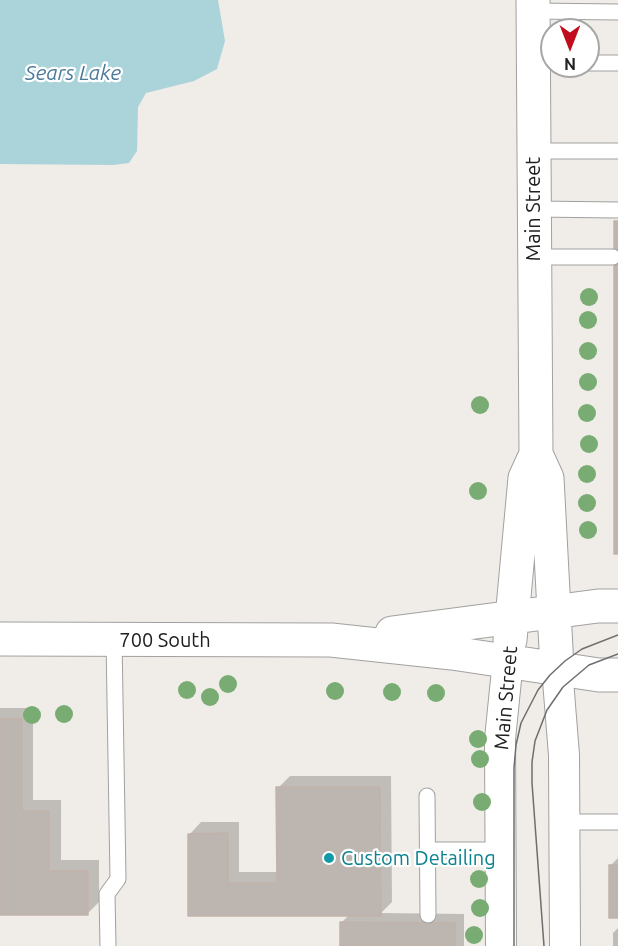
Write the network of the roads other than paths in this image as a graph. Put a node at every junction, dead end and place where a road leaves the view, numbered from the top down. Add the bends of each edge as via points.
1 (533, 5) edge
2 (618, 12) edge
3 (540, 50) edge
4 (600, 63) edge
5 (618, 63) edge
6 (540, 78) edge
7 (533, 151) junction
8 (618, 151) edge
9 (534, 209) junction
10 (618, 210) edge
11 (533, 257) junction
12 (613, 257) dead end
13 (536, 453) junction
14 (618, 606) edge
15 (555, 612) junction
16 (512, 618) junction
17 (0, 639) edge
18 (114, 639) junction
19 (331, 640) junction
20 (508, 660) junction
21 (557, 668) junction
22 (618, 675) edge
23 (427, 796) dead end
24 (564, 822) junction
25 (618, 822) edge
26 (428, 850) junction
27 (501, 850) junction
28 (428, 915) dead end
29 (108, 946) edge
30 (501, 946) edge
31 (565, 946) edge

1 - 2 lane
1 - 3 street, Main Street
4 - 5 lane
6 - 7 street, Main Street
7 - 8 lane
7 - 9 street, Main Street
9 - 10 lane
9 - 11 street, Main Street
11 - 12 lane
11 - 13 street, Main Street
13 - 15 street, Main Street via 547,478
13 - 16 street, Main Street via 525,478
14 - 15 street, 700 South
15 - 16 street, 700 South
15 - 21 street, Main Street
16 - 19 street, 700 South
16 - 20 street, Main Street
17 - 18 street, 700 South
18 - 19 street, 700 South
18 - 29 lane via 118,879 107,894
19 - 20 street, 700 South
20 - 21 street, 700 South
20 - 27 street, Main Street via 500,739
21 - 22 street, 700 South
21 - 24 street, Main Street via 564,755
23 - 26 lane
24 - 25 lane
24 - 31 street, Main Street
26 - 27 lane
26 - 28 lane
27 - 30 street, Main Street

